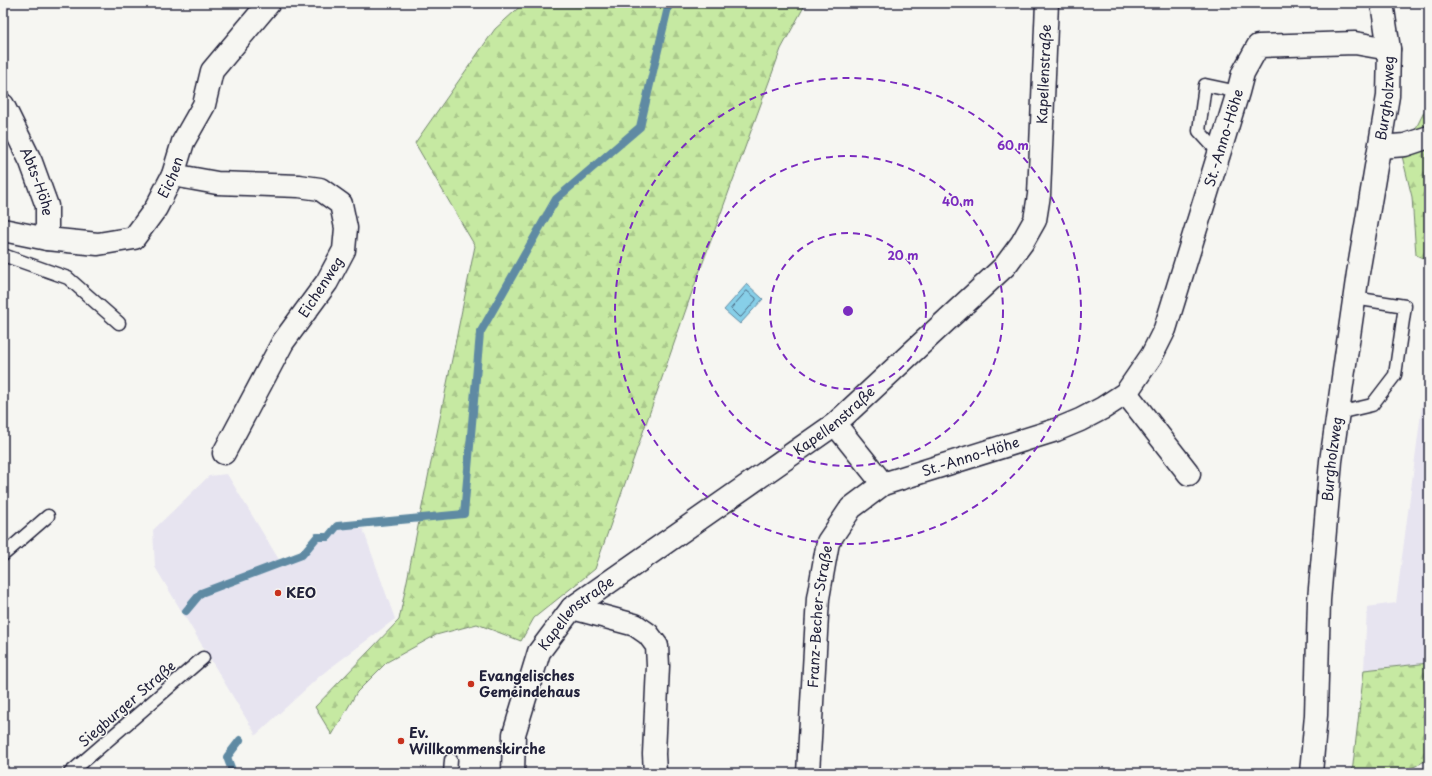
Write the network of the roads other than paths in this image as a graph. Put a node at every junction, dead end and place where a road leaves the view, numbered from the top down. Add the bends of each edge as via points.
1 (269, 3) edge
2 (1047, 3) edge
3 (1382, 3) edge
4 (1389, 48) junction
5 (1238, 92) junction
6 (3, 105) edge
7 (1429, 137) edge
8 (1380, 147) junction
9 (1218, 153) junction
10 (172, 175) junction
11 (3, 230) edge
12 (47, 239) junction
13 (3, 255) edge
14 (1354, 298) junction
15 (119, 323) dead end
16 (1126, 393) junction
17 (1338, 413) junction
18 (836, 424) junction
19 (224, 453) dead end
20 (1189, 474) dead end
21 (883, 484) junction
22 (48, 516) dead end
23 (3, 555) edge
24 (572, 608) junction
25 (203, 658) dead end
26 (451, 760) dead end
27 (70, 773) edge
28 (450, 773) edge
29 (513, 773) edge
30 (655, 773) edge
31 (808, 773) edge
32 (1311, 773) edge

1 - 10 street, Eichen via 212,71 204,105 183,142
2 - 18 street, Kapellenstraße via 1042,142 1035,220 1005,266
3 - 4 street
4 - 5 street, St.-Anno-Höhe via 1355,43 1258,46 1243,73
4 - 8 street, Burgholzweg via 1388,96
5 - 9 street, St.-Anno-Höhe
5 - 9 lane via 1205,85 1199,131
6 - 12 street, Abts-Höhe via 31,162 47,206
7 - 8 street, Burgholzweg via 1405,145
8 - 14 street, Burgholzweg
9 - 16 street, St.-Anno-Höhe via 1165,329 1152,355
10 - 12 street, Eichen via 156,208 134,238 98,244
10 - 19 street, Eichenweg via 217,183 320,189 341,204 346,228 344,250 327,282 284,342
11 - 12 street, Eichen
13 - 15 lane via 68,278
14 - 17 street, Burgholzweg
14 - 17 lane via 1405,306 1395,375 1372,405
16 - 20 street
16 - 21 street, St.-Anno-Höhe via 1086,417 1056,430
17 - 32 street, Burgholzweg via 1331,461 1319,600 1316,715
18 - 21 street
18 - 24 street, Kapellenstraße
21 - 31 street, Franz-Becher-Straße via 851,508 828,542 818,598
22 - 23 lane
24 - 29 street, Kapellenstraße via 538,652 514,734
24 - 30 street via 635,625 648,634 657,646
25 - 27 lane, Siegburger Straße
26 - 28 lane

